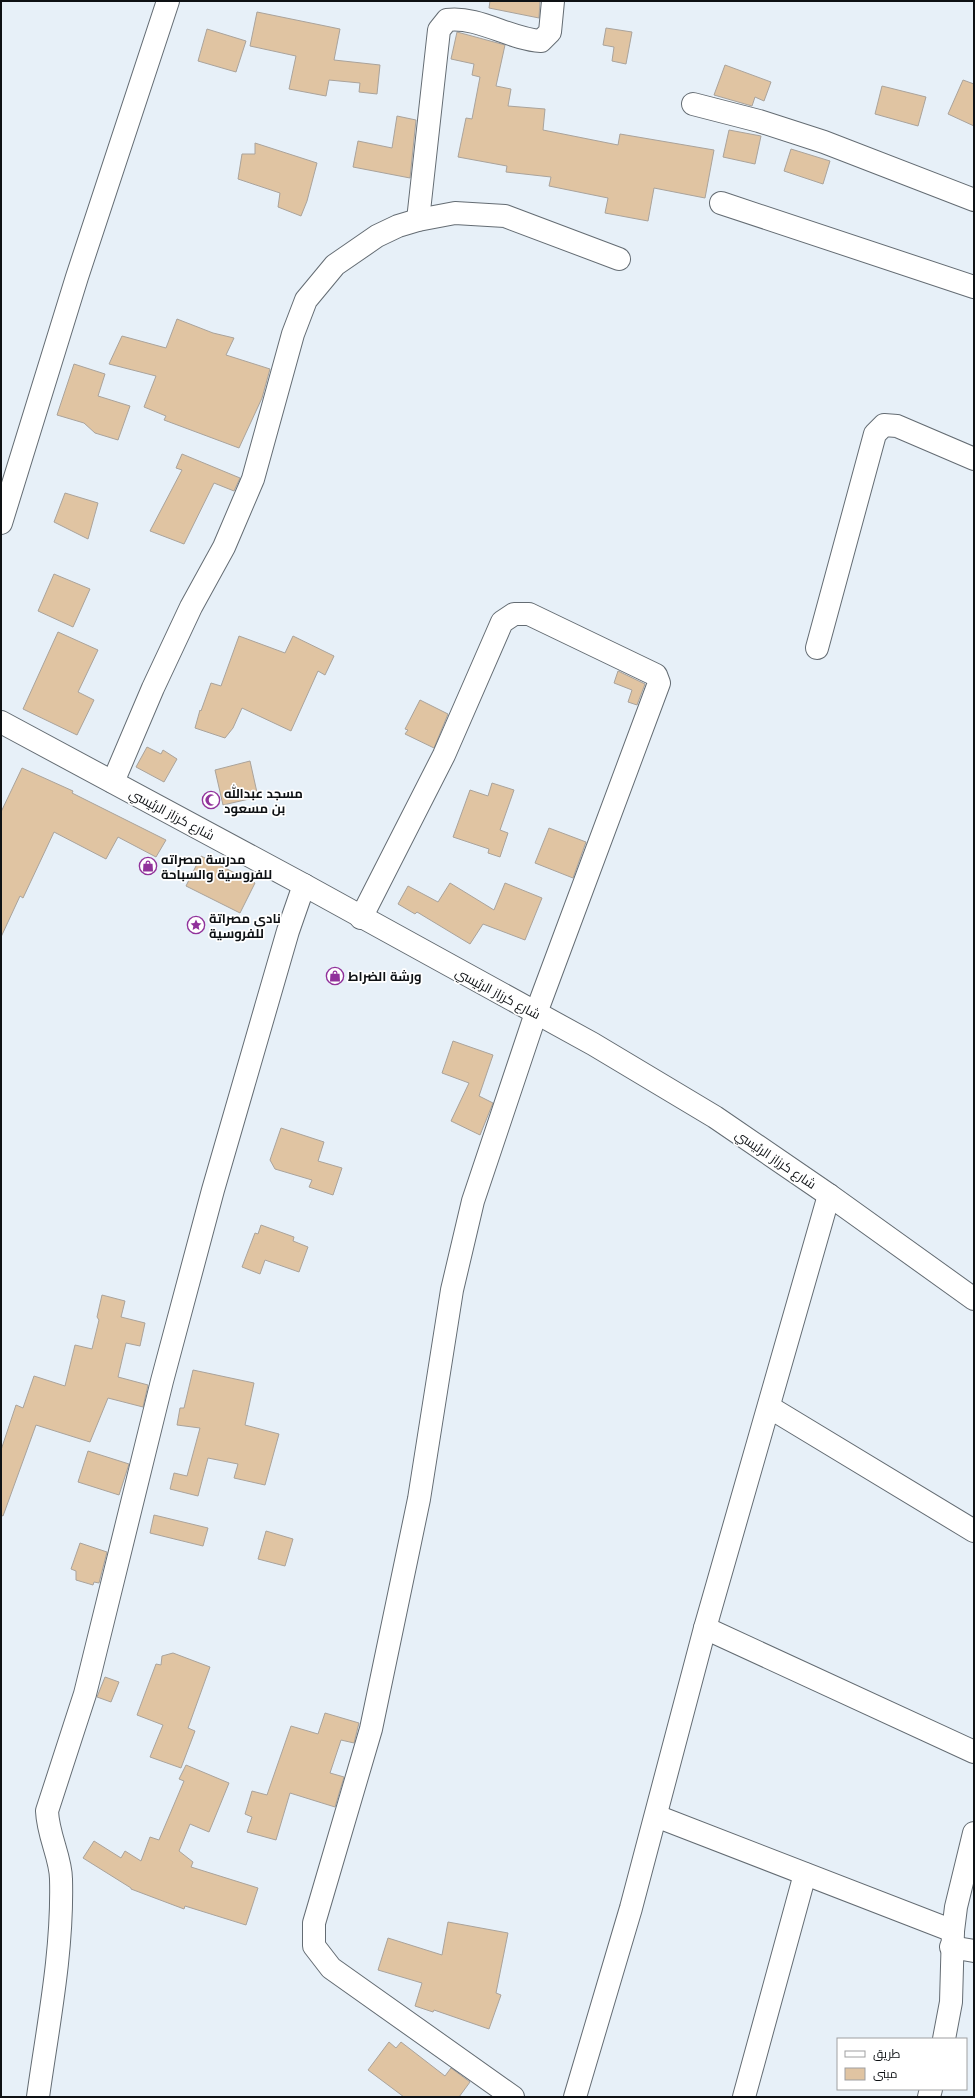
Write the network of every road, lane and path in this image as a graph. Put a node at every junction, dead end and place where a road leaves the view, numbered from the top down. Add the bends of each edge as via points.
1 (168, 1) edge
2 (553, 1) edge
3 (693, 104) dead end
4 (974, 200) edge
5 (721, 202) dead end
6 (418, 220) junction
7 (618, 260) dead end
8 (974, 287) edge
9 (974, 459) edge
10 (1, 523) edge
11 (817, 648) dead end
12 (1, 722) edge
13 (113, 782) junction
14 (304, 885) junction
15 (361, 918) junction
16 (536, 1013) junction
17 (829, 1195) junction
18 (974, 1299) edge
19 (770, 1407) junction
20 (974, 1531) edge
21 (705, 1628) junction
22 (974, 1752) edge
23 (656, 1816) junction
24 (974, 1833) edge
25 (805, 1874) junction
26 (952, 1939) junction
27 (974, 1951) edge
28 (944, 2038) edge
29 (38, 2097) edge
30 (513, 2097) edge
31 (575, 2097) edge
32 (744, 2097) edge

1 - 10 street via 77,277
2 - 6 street via 550,32 540,41 527,40 456,19 447,20 439,30
3 - 4 street via 824,142
5 - 8 street
6 - 7 street via 455,213 505,216
6 - 13 street via 377,236 335,265 306,300 293,334 253,479 224,548 191,607 153,688
9 - 11 street via 897,426 884,426 875,434
12 - 13 street, شارع كرزاز الرئيسي
13 - 14 street, شارع كرزاز الرئيسي
14 - 15 street, شارع كرزاز الرئيسي
14 - 29 street via 288,931 213,1190 162,1381 85,1694 47,1811 48,1828 61,1877 61,1921
15 - 16 street, شارع كرزاز الرئيسي
15 - 16 street via 444,755 502,622 514,614 529,614 656,675 659,683 645,725
16 - 17 street, شارع كرزاز الرئيسي via 715,1117
16 - 30 street via 473,1201 452,1290 419,1499 371,1729 314,1923 314,1946 331,1968
17 - 18 street, شارع كرزاز الرئيسي
17 - 19 street
19 - 20 street
19 - 21 street
21 - 22 street
21 - 23 street
23 - 25 street
23 - 31 street
24 - 26 street via 956,1907
25 - 26 street
25 - 32 street
26 - 27 street
26 - 28 street via 951,2002

